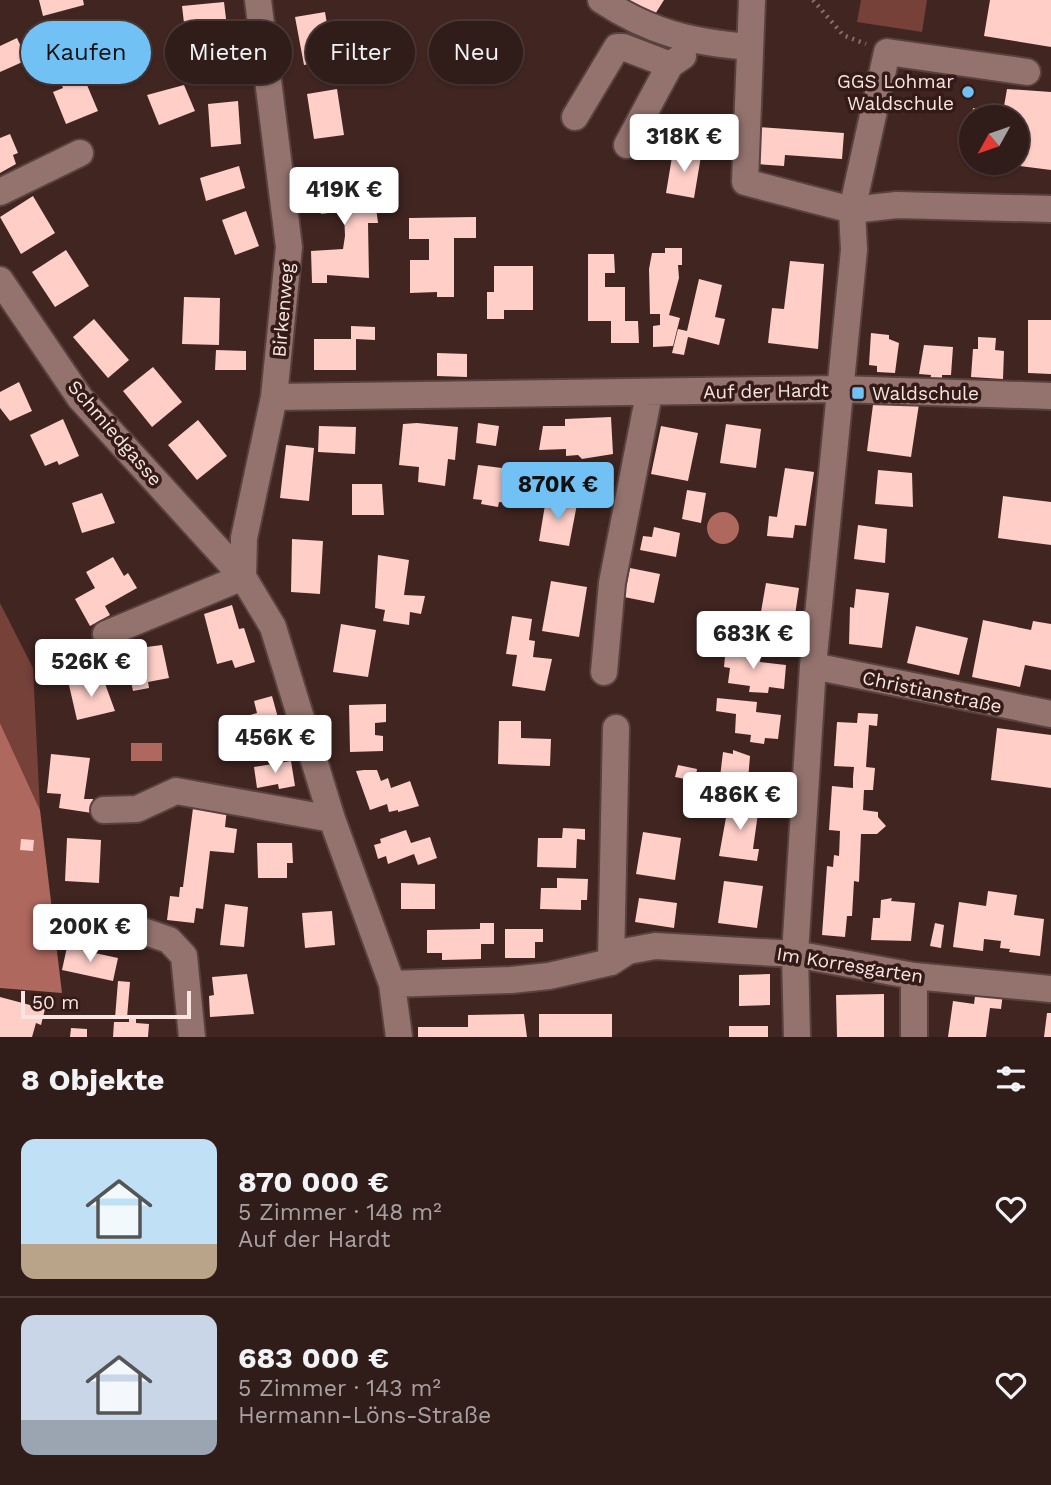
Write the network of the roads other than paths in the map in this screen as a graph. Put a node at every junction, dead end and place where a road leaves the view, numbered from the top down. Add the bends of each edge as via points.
1 (258, 0) edge
2 (601, 0) edge
3 (752, 0) edge
4 (702, 43) junction
5 (749, 47) junction
6 (670, 65) junction
7 (1027, 72) dead end
8 (575, 117) dead end
9 (627, 145) dead end
10 (80, 153) dead end
11 (0, 192) edge
12 (1051, 209) edge
13 (852, 210) junction
14 (0, 279) edge
15 (840, 389) junction
16 (649, 394) junction
17 (275, 397) junction
18 (1051, 397) edge
19 (243, 577) junction
20 (106, 634) dead end
21 (598, 661) dead end
22 (813, 666) junction
23 (1051, 714) edge
24 (617, 728) dead end
25 (103, 810) dead end
26 (332, 819) junction
27 (108, 919) dead end
28 (795, 954) junction
29 (611, 962) junction
30 (914, 976) junction
31 (392, 984) junction
32 (1051, 989) edge
33 (192, 1037) edge
34 (398, 1037) edge
35 (797, 1037) edge
36 (914, 1037) edge

1 - 17 street, Birkenweg via 289,247
2 - 4 street via 656,30
3 - 5 street
4 - 5 street
4 - 6 street
5 - 13 street via 745,182
6 - 8 street via 617,47
6 - 9 street
7 - 13 street via 887,52
10 - 11 street
12 - 13 street via 897,205
13 - 15 street via 854,250
14 - 19 street, Schmiedgasse via 80,398
15 - 16 street, Auf der Hardt
15 - 18 street, Auf der Hardt
15 - 22 street
16 - 17 street, Auf der Hardt
16 - 21 street
17 - 19 street, Birkenweg via 244,538
19 - 20 street
19 - 26 street, Schmiedgasse via 273,627
22 - 23 street, Christianstraße
22 - 28 street
24 - 29 street
25 - 26 street via 138,809 176,791
26 - 31 street, Schmiedgasse
27 - 33 street via 169,940 184,956
28 - 29 street, Im Korresgarten via 656,946 628,951
28 - 30 street, Im Korresgarten
28 - 35 street
29 - 31 street, Im Korresgarten via 511,980
30 - 32 street, Im Korresgarten
30 - 36 street
31 - 34 street, Schmiedgasse

